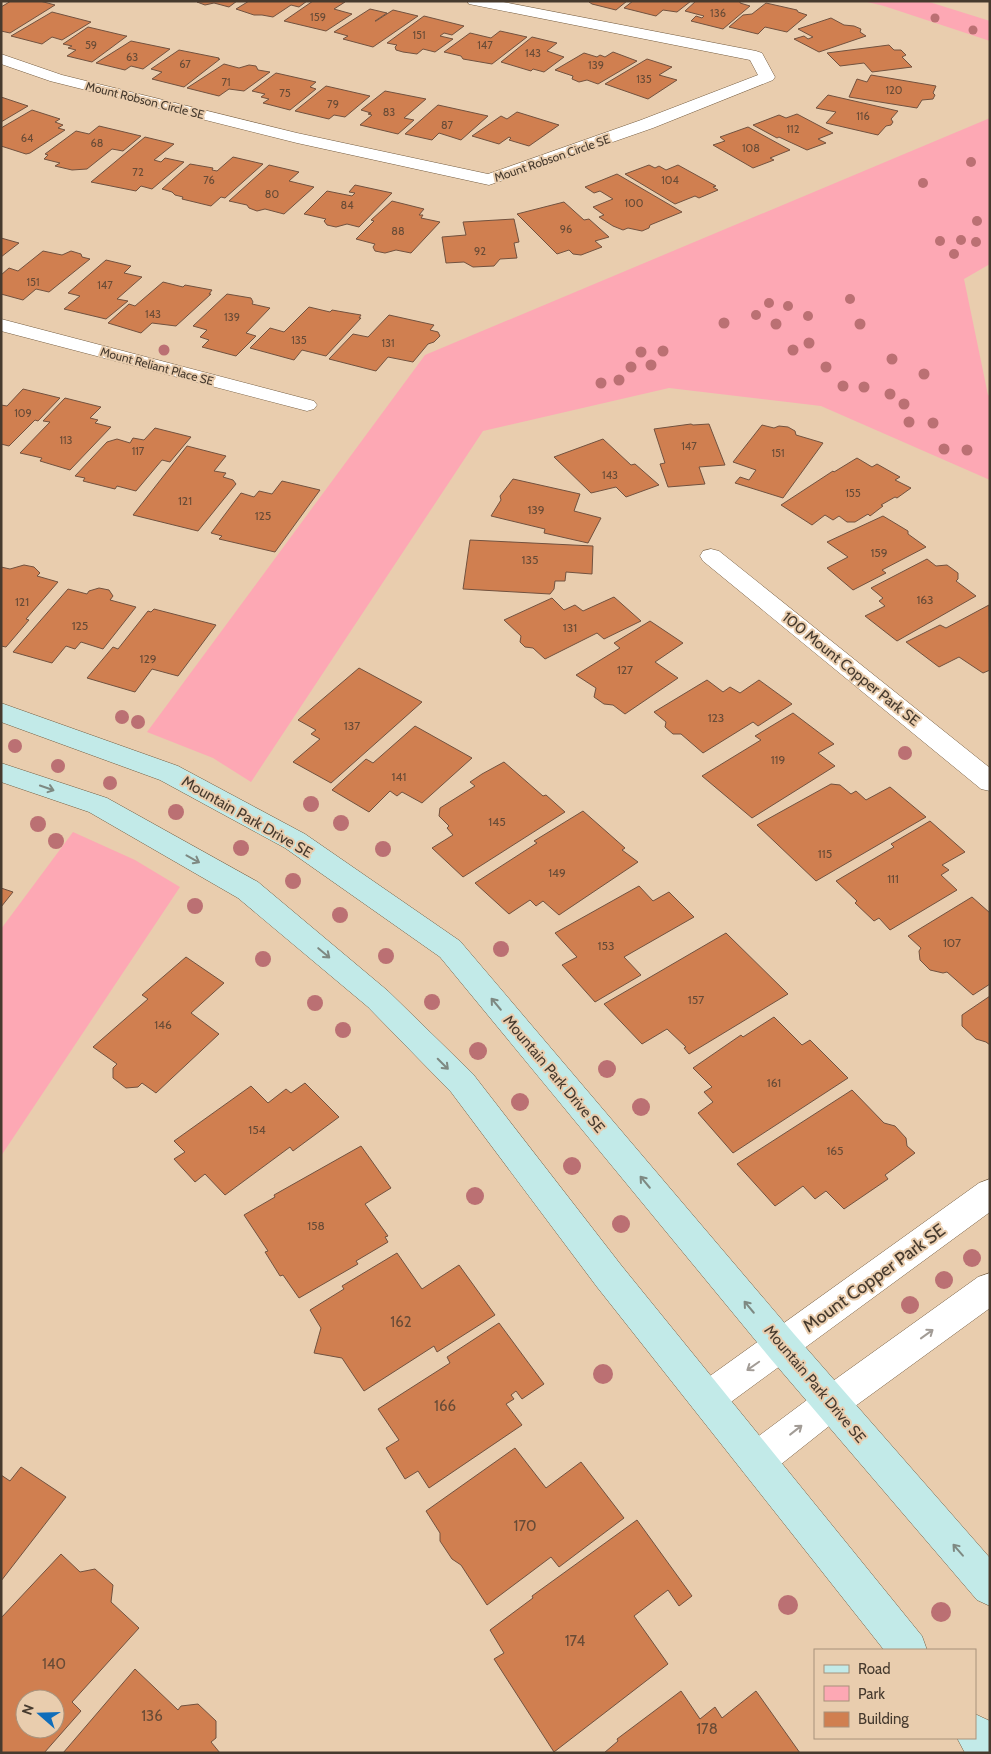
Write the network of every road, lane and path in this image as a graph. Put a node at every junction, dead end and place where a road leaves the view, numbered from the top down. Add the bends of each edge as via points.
1 (474, 1) edge
2 (1, 59) edge
3 (3, 328) edge
4 (307, 405) dead end
5 (711, 556) dead end
6 (1, 712) edge
7 (1, 772) edge
8 (990, 782) edge
9 (990, 1193) edge
10 (990, 1288) edge
11 (782, 1346) junction
12 (708, 1398) junction
13 (831, 1403) junction
14 (757, 1460) junction
15 (990, 1587) edge
16 (907, 1649) edge
17 (976, 1735) edge
18 (990, 1753) edge

1 - 2 street, Mount Robson Circle SE via 756,56 767,77 489,180 297,138 56,78
3 - 4 street, Mount Reliant Place SE
5 - 8 street, 100 Mount Copper Park SE
11 -> 6 street, Mountain Park Drive SE via 450,949 295,842 169,773
7 -> 12 street via 98,806 248,890 378,999 462,1083
9 - 11 street, Mount Copper Park SE
13 -> 10 street
11 -> 12 street, Mount Copper Park SE
11 - 13 street, Mountain Park Drive SE
12 - 14 street
14 -> 13 street
15 -> 13 street, Mountain Park Drive SE
14 - 16 street
17 - 18 street

